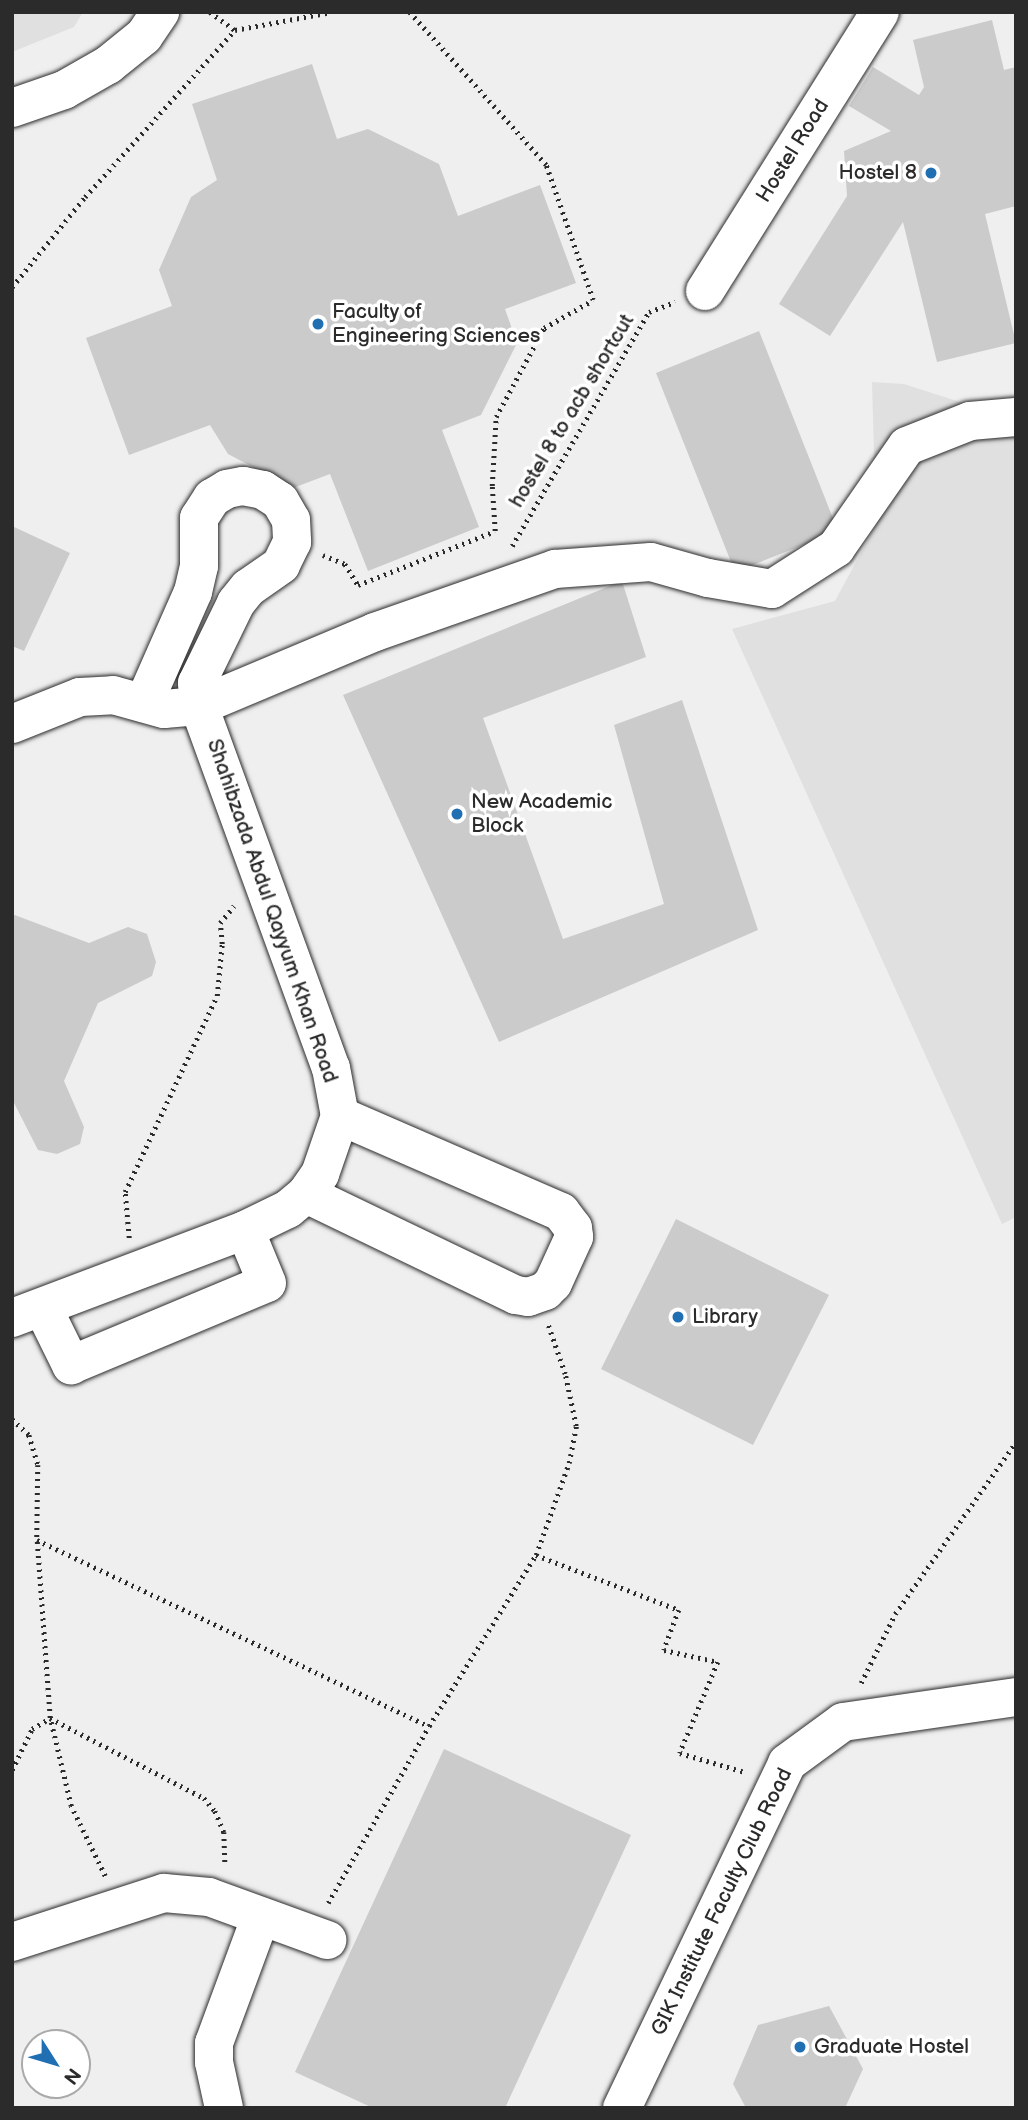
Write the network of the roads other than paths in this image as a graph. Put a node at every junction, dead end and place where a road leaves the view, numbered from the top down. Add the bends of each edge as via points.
1 (160, 12) edge
2 (880, 12) edge
3 (12, 108) edge
4 (705, 290) road end
5 (1016, 417) edge
6 (144, 703) junction
7 (199, 706) junction
8 (12, 724) edge
9 (340, 1116) junction
10 (306, 1195) junction
11 (245, 1230) junction
12 (28, 1313) edge
13 (1016, 1697) edge
14 (261, 1916) junction
15 (320, 1938) road end
16 (12, 1942) edge
17 (224, 2108) edge
18 (622, 2108) edge

1 - 3 lane via 144,36 108,65 64,90
2 - 4 lane, Hostel Road
5 - 7 lane via 970,421 907,446 836,548 772,589 651,562 555,569 375,632
6 - 7 lane via 164,709
6 - 7 lane via 193,592 199,566 199,518 212,498 227,489 263,489 281,501 291,520 292,542 281,565 248,588 236,603 197,683
6 - 8 lane via 113,695 80,697
7 - 9 lane, Shahibzada Abdul Qayyum Khan Road via 331,1068
9 - 10 lane, Shahibzada Abdul Qayyum Khan Road via 320,1174
9 - 10 lane via 561,1212 574,1237 553,1283 537,1295 516,1295
10 - 11 lane, Shahibzada Abdul Qayyum Khan Road
11 - 12 lane, Shahibzada Abdul Qayyum Khan Road
11 - 12 lane via 267,1283 71,1365
13 - 18 lane, GIK Institute Faculty Club Road via 843,1722 788,1763
14 - 15 lane
14 - 16 lane via 209,1897 164,1893
14 - 17 lane via 214,2043

